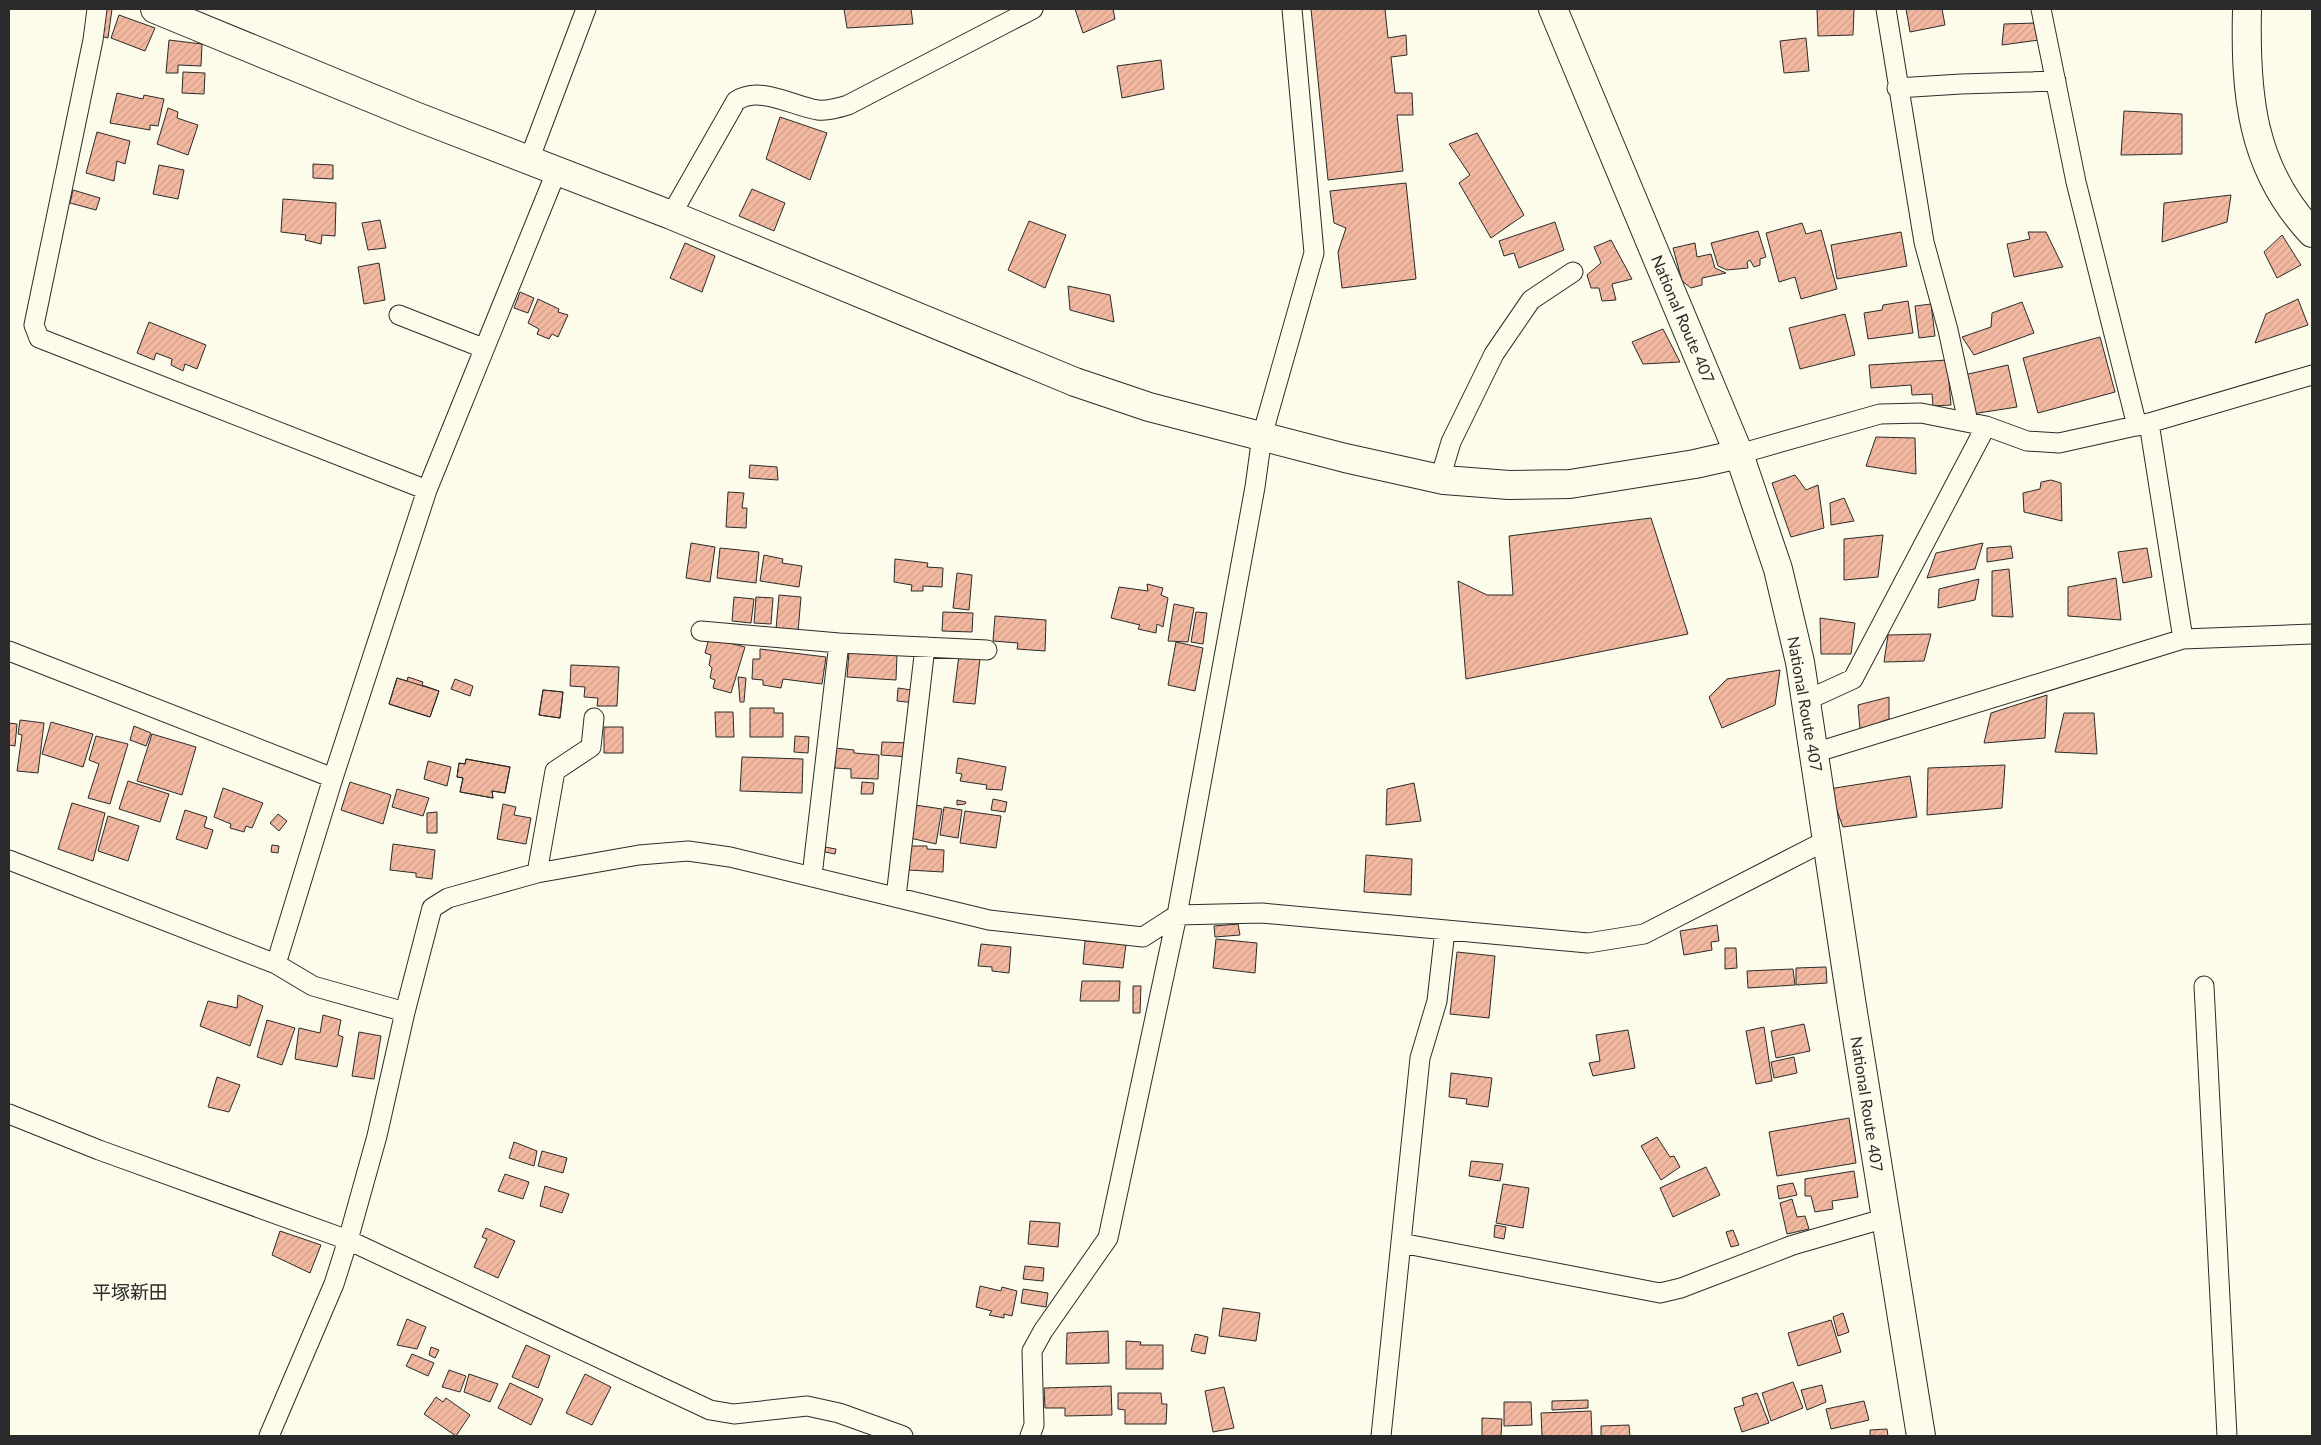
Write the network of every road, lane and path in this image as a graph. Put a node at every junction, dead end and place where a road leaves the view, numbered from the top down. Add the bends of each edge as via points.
1 (96, 9) edge
2 (155, 9) edge
3 (586, 9) edge
4 (1033, 9) edge
5 (1292, 9) edge
6 (1553, 9) edge
7 (1886, 9) edge
8 (2041, 9) edge
9 (2247, 9) edge
10 (2056, 82) junction
11 (1897, 88) junction
12 (529, 160) junction
13 (556, 170) junction
14 (671, 216) junction
15 (2312, 233) edge
16 (1573, 272) dead end
17 (399, 315) dead end
18 (483, 348) junction
19 (2312, 375) edge
20 (1977, 424) junction
21 (2143, 425) junction
22 (1262, 436) junction
23 (1739, 454) junction
24 (1440, 479) junction
25 (427, 490) junction
26 (701, 631) dead end
27 (2312, 634) edge
28 (2183, 639) junction
29 (839, 643) junction
30 (925, 647) junction
31 (987, 650) dead end
32 (9, 651) edge
33 (1805, 701) junction
34 (594, 718) dead end
35 (1814, 753) junction
36 (333, 778) junction
37 (1827, 840) junction
38 (9, 860) edge
39 (536, 873) junction
40 (812, 876) junction
41 (896, 897) junction
42 (1177, 915) junction
43 (1445, 930) junction
44 (276, 964) junction
45 (2204, 986) dead end
46 (405, 1012) junction
47 (9, 1114) edge
48 (1886, 1218) junction
49 (348, 1240) junction
50 (1401, 1243) junction
51 (269, 1436) edge
52 (903, 1436) edge
53 (1030, 1436) edge
54 (1381, 1436) edge
55 (1921, 1436) edge
56 (2227, 1436) edge

1 - 25 street via 93,40 34,325 39,338
2 - 12 main road
3 - 12 street
4 - 14 street via 833,110 818,110 756,94 744,96 736,102
5 - 22 street via 1314,253
6 - 23 main road, National Route 407
7 - 11 street
8 - 10 street
9 - 15 main road via 2249,97 2260,149 2274,180
10 - 11 street
10 - 21 street via 2076,182
11 - 20 street via 1924,242
12 - 13 main road
13 - 14 main road
13 - 18 street
14 - 22 main road via 1075,382 1149,407
16 - 24 street via 1531,300 1494,354 1452,442
17 - 18 street
18 - 25 street
19 - 21 street
20 - 21 street via 2027,441 2059,443
20 - 23 street via 1921,413 1880,414
20 - 33 street via 1853,679
21 - 28 street
22 - 24 main road
22 - 42 street
23 - 24 main road via 1570,484 1508,485
23 - 33 main road, National Route 407 via 1778,569 1800,662
25 - 36 street
26 - 29 street
27 - 28 street
28 - 35 street
29 - 30 street
29 - 40 street
30 - 31 street
30 - 41 street
32 - 36 street
33 - 35 main road, National Route 407
34 - 39 street via 591,747 555,770
35 - 37 main road, National Route 407
36 - 44 street
37 - 43 street via 1644,934 1588,943
37 - 48 main road, National Route 407
38 - 44 street
39 - 40 street via 639,855 688,851
39 - 46 street via 448,898 432,908
40 - 41 street
41 - 42 street via 990,920 1142,937
42 - 43 street via 1262,913
42 - 53 street via 1108,1238 1032,1351 1034,1425
43 - 50 street via 1437,1001 1420,1058
44 - 46 street via 313,986
45 - 56 street
46 - 49 street via 377,1136
47 - 49 street
48 - 50 street via 1793,1245 1660,1293
48 - 55 main road, National Route 407
49 - 51 street via 334,1284
49 - 52 street via 710,1410 734,1414 808,1406 839,1413
50 - 54 street

